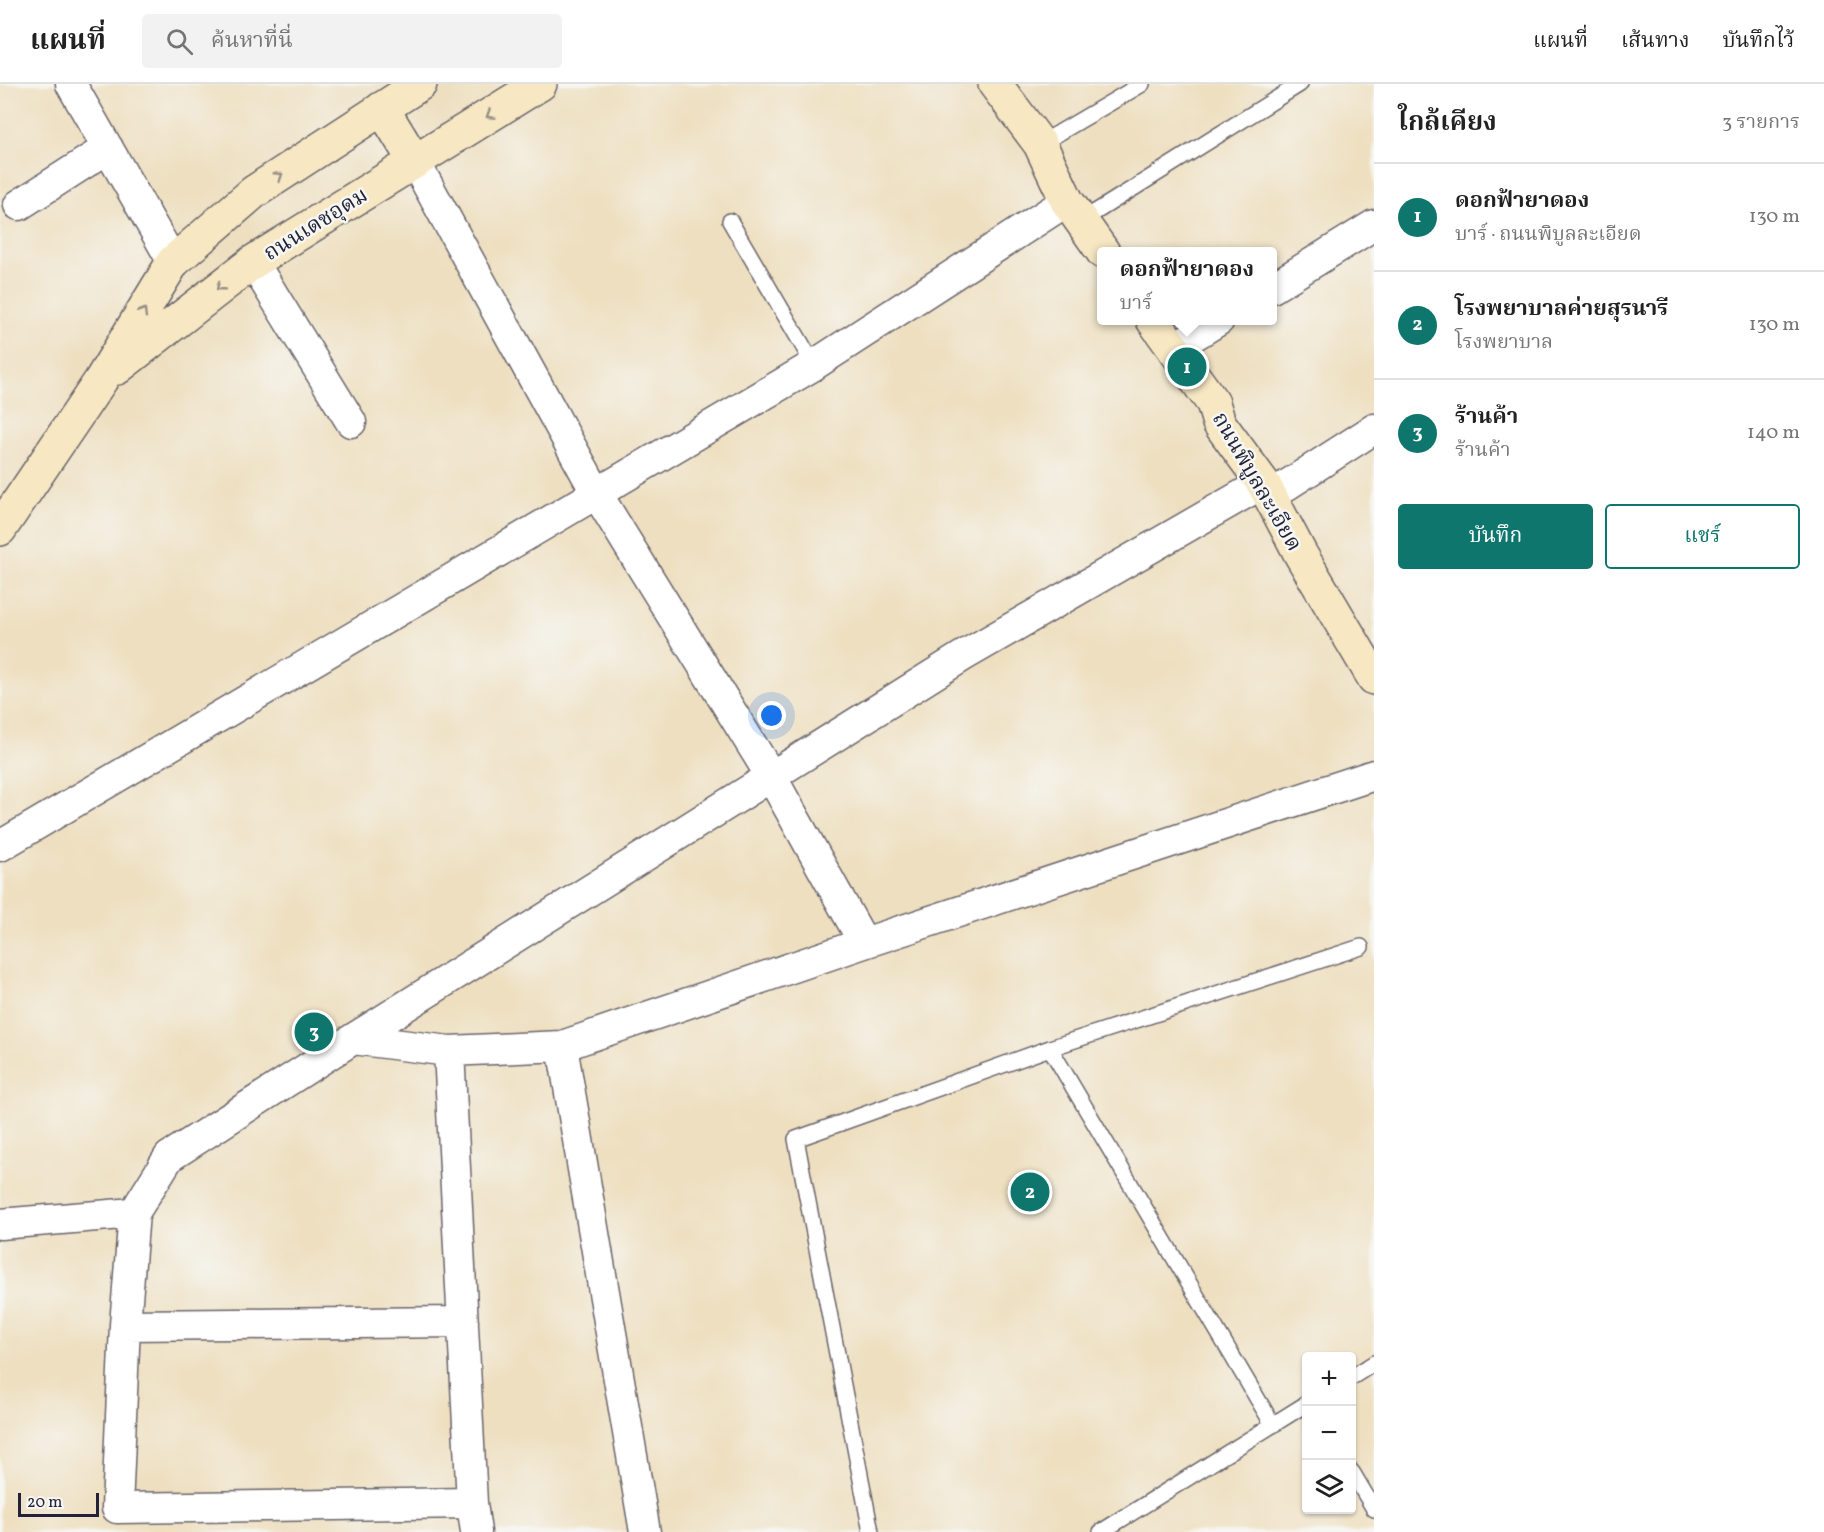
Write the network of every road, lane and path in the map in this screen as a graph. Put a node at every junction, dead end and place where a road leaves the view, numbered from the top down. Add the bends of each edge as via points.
1 (71, 84) edge
2 (420, 84) edge
3 (540, 84) edge
4 (995, 84) edge
5 (1142, 84) edge
6 (1300, 84) edge
7 (382, 108) junction
8 (1040, 144) junction
9 (108, 148) junction
10 (415, 162) junction
11 (20, 205) dead end
12 (1074, 211) junction
13 (730, 221) dead end
14 (1374, 225) edge
15 (1099, 247) edge
16 (173, 262) junction
17 (253, 262) junction
18 (1277, 285) edge
19 (1157, 325) edge
20 (1212, 325) edge
21 (1174, 348) junction
22 (813, 365) junction
23 (101, 380) junction
24 (351, 422) dead end
25 (1374, 429) edge
26 (1267, 490) junction
27 (597, 494) junction
28 (0, 530) edge
29 (1374, 678) edge
30 (1374, 775) edge
31 (771, 776) junction
32 (0, 846) edge
33 (864, 943) junction
34 (1361, 947) dead end
35 (352, 1039) junction
36 (562, 1046) junction
37 (1050, 1048) junction
38 (449, 1051) junction
39 (134, 1213) junction
40 (0, 1224) edge
41 (462, 1322) junction
42 (125, 1325) junction
43 (1374, 1363) edge
44 (1356, 1374) edge
45 (1303, 1406) edge
46 (1273, 1425) junction
47 (1356, 1479) edge
48 (472, 1503) junction
49 (1374, 1509) edge
50 (476, 1532) edge
51 (645, 1532) edge
52 (871, 1532) edge
53 (1101, 1532) edge

1 - 9 street
2 - 7 main road, ถนนเดชอุดม
3 -> 10 main road, ถนนเดชอุดม
4 - 8 main road
5 - 8 lane
6 - 12 lane
7 - 10 main road
16 -> 7 main road, ถนนเดชอุดม via 254,192
8 - 12 main road
9 - 11 street
9 - 16 street
10 - 17 main road, ถนนเดชอุดม
10 - 27 street
12 - 15 main road
12 - 22 street
13 - 22 lane
14 - 18 street
23 -> 16 main road, ถนนเดชอุดม
17 -> 23 main road, ถนนเดชอุดม
17 - 24 street
19 - 21 main road, ถนนพิบูลละเอียด
20 - 21 street
21 - 26 main road, ถนนพิบูลละเอียด via 1213,403 1219,423
22 - 27 street
23 - 28 main road, ถนนเดชอุดม
25 - 26 street
26 - 29 main road, ถนนพิบูลละเอียด
26 - 31 street via 963,656
27 - 31 street
27 - 32 street
30 - 33 street
31 - 33 street
31 - 35 street
33 - 36 street
34 - 37 lane
35 - 38 street
35 - 39 street via 169,1157
36 - 38 street
36 - 51 street
37 - 46 lane
37 - 52 lane via 796,1139
38 - 41 street
39 - 40 street
39 - 42 street
41 - 42 street
41 - 48 street
42 - 48 street via 117,1508
43 - 44 lane
45 - 46 lane
46 - 53 lane
47 - 49 lane
48 - 50 street

